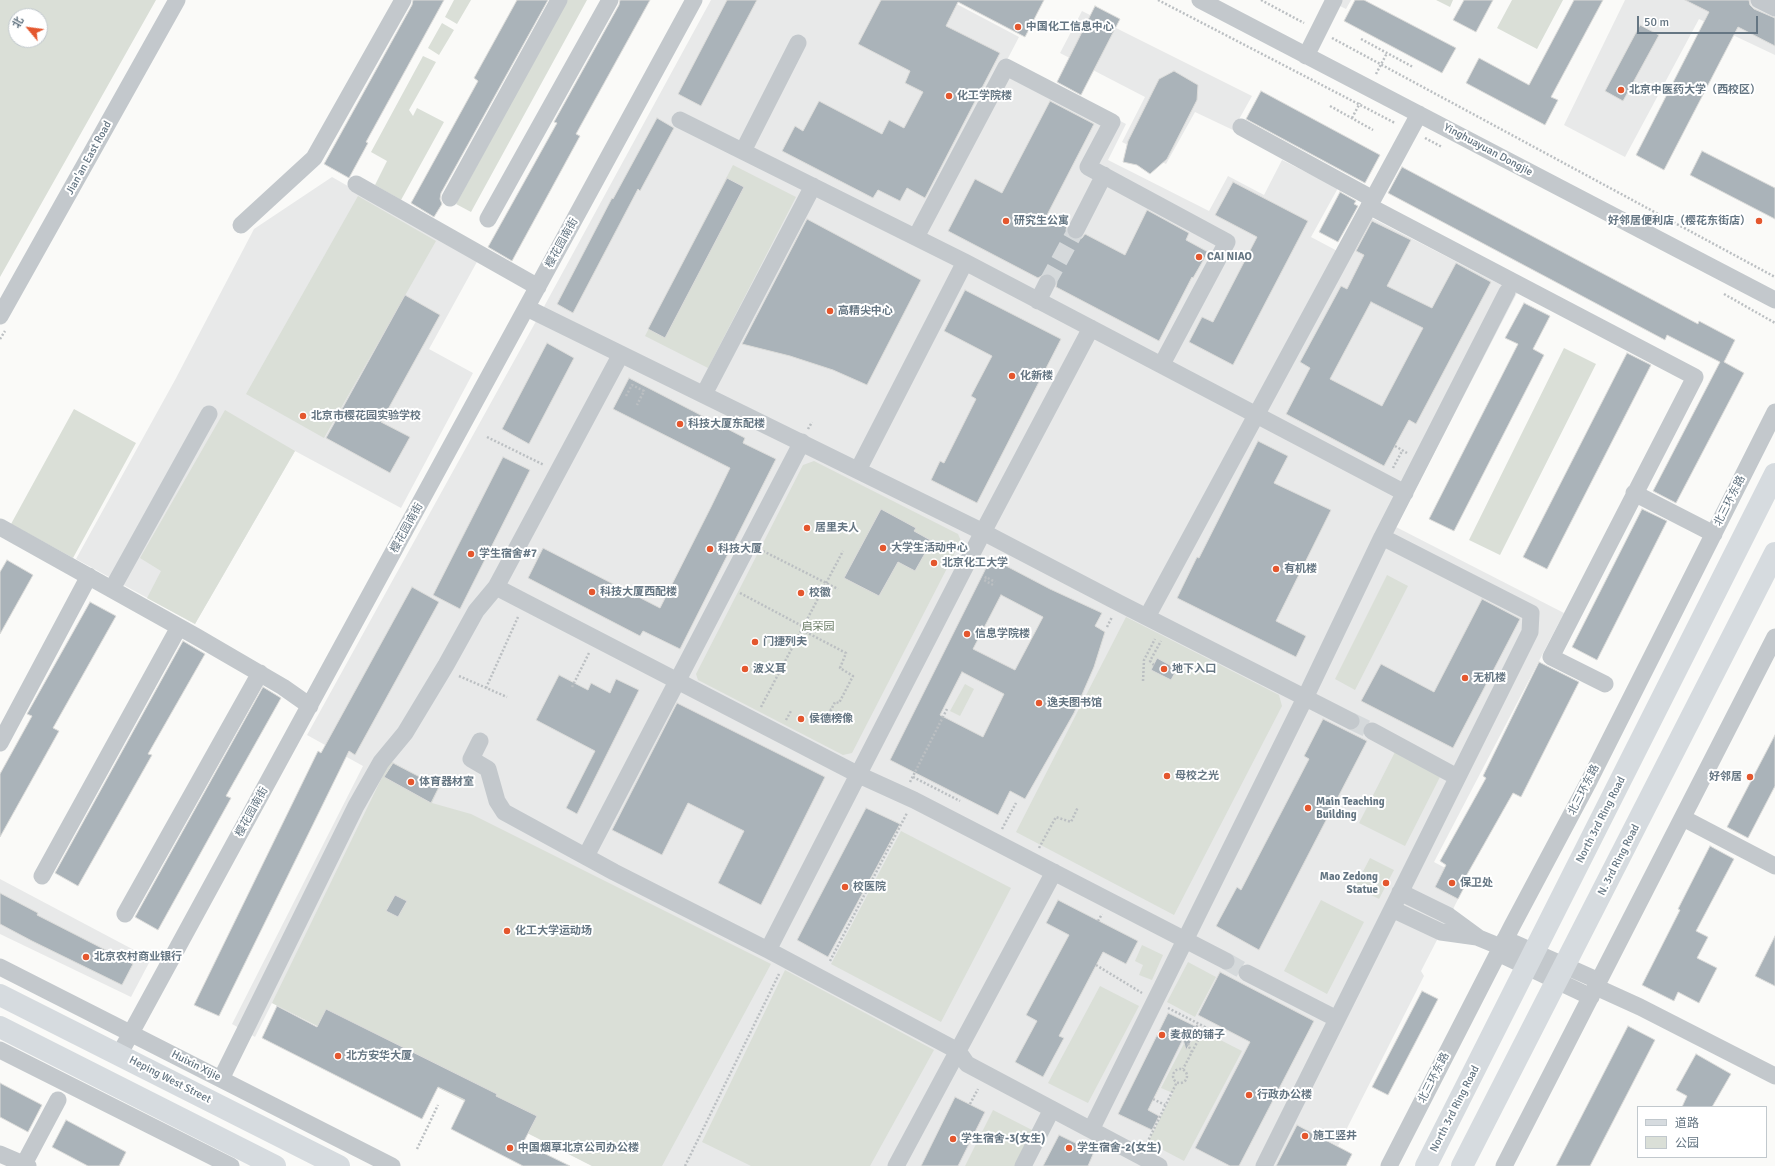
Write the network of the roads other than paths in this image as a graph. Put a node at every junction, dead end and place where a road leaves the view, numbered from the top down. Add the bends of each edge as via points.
1 (177, 0) edge
2 (404, 0) edge
3 (559, 0) edge
4 (610, 0) edge
5 (694, 0) edge
6 (1200, 0) edge
7 (1334, 0) edge
8 (1759, 0) edge
9 (1775, 8) edge
10 (798, 43) dead end
11 (1306, 56) junction
12 (1419, 114) junction
13 (680, 120) dead end
14 (1241, 128) dead end
15 (743, 152) junction
16 (1104, 175) junction
17 (356, 184) dead end
18 (813, 186) junction
19 (450, 198) dead end
20 (1371, 202) junction
21 (488, 219) dead end
22 (241, 225) dead end
23 (1076, 230) tunnel mouth
24 (916, 238) junction
25 (965, 262) junction
26 (1047, 283) tunnel mouth
27 (538, 287) junction
28 (1507, 292) dead end
29 (1775, 300) edge
30 (1038, 301) junction
31 (527, 308) junction
32 (0, 316) edge
33 (1091, 328) junction
34 (621, 354) junction
35 (1162, 364) junction
36 (704, 394) junction
37 (1775, 412) edge
38 (209, 414) dead end
39 (1256, 415) junction
40 (802, 442) junction
41 (858, 470) junction
42 (1775, 474) edge
43 (1405, 493) junction
44 (1634, 493) junction
45 (0, 527) edge
46 (983, 532) junction
47 (1714, 534) junction
48 (1382, 537) junction
49 (1775, 553) edge
50 (89, 576) junction
51 (496, 587) junction
52 (112, 589) junction
53 (1159, 624) junction
54 (179, 627) junction
55 (1775, 638) edge
56 (260, 673) junction
57 (679, 680) junction
58 (1605, 684) dead end
59 (1305, 698) junction
60 (310, 706) junction
61 (1351, 721) tunnel mouth
62 (1372, 731) tunnel mouth
63 (480, 741) dead end
64 (0, 743) edge
65 (859, 775) junction
66 (1457, 777) junction
67 (1683, 818) junction
68 (586, 856) junction
69 (1775, 866) edge
70 (1054, 872) junction
71 (42, 876) dead end
72 (1400, 892) junction
73 (1392, 909) junction
74 (125, 914) dead end
75 (1479, 938) junction
76 (1184, 940) junction
77 (1502, 947) junction
78 (768, 950) junction
79 (1226, 961) tunnel mouth
80 (0, 967) edge
81 (1247, 973) tunnel mouth
82 (1595, 988) junction
83 (0, 995) edge
84 (1337, 1019) junction
85 (0, 1027) edge
86 (131, 1032) junction
87 (0, 1050) edge
88 (958, 1051) junction
89 (119, 1055) junction
90 (1775, 1076) edge
91 (221, 1079) junction
92 (58, 1100) dead end
93 (1052, 1109) junction
94 (1091, 1130) junction
95 (0, 1154) edge
96 (26, 1165) edge
97 (231, 1166) edge
98 (275, 1166) edge
99 (339, 1166) edge
100 (392, 1166) edge
101 (896, 1166) edge
102 (1023, 1166) edge
103 (1159, 1166) edge
104 (1264, 1166) edge
105 (1389, 1166) edge
106 (1426, 1166) edge
107 (1462, 1166) edge
108 (1504, 1166) edge

1 - 32 street, Jian'an East Road
2 - 22 street via 314,158
3 - 19 street
4 - 21 street
5 - 27 street, 樱花园南街
6 - 11 street, Yinghuayuan Dongjie
7 - 11 street
8 - 9 street
10 - 15 street
11 - 12 street, Yinghuayuan Dongjie
12 - 20 street
12 - 29 street, Yinghuayuan Dongjie
13 - 15 street
14 - 20 street
15 - 18 street
16 - 23 street
16 - 24 street via 1088,167 1112,122 1006,67
16 - 35 street via 1228,242
17 - 27 street
18 - 24 street
18 - 36 street
20 - 39 street
20 - 44 street via 1695,377
24 - 25 street
25 - 30 street
25 - 41 street
26 - 30 street
27 - 31 street, 樱花园南街
28 - 43 street
30 - 33 street
31 - 34 street
31 - 60 street, 樱花园南街
33 - 35 street
33 - 46 street
34 - 36 street
34 - 51 street
35 - 39 street
36 - 40 street
37 - 47 street, 北三环东路
38 - 52 street
39 - 43 street
39 - 53 street
40 - 41 street
40 - 57 street
41 - 46 street
42 - 106 main road, North 3rd Ring Road
43 - 48 street
44 - 47 street
44 - 58 street via 1551,657
45 - 50 street
46 - 53 street
46 - 65 street
47 - 77 street, 北三环东路
48 - 59 street
48 - 66 street via 1532,613 1530,632
49 - 107 main road, N. 3rd Ring Road
50 - 52 street
50 - 64 street
51 - 57 street
51 - 91 street via 476,611 405,733 381,762 356,806
52 - 54 street
53 - 59 street
54 - 56 street
54 - 71 street
55 - 67 street
56 - 60 street
56 - 74 street
57 - 65 street
57 - 68 street
59 - 61 street
59 - 76 street
60 - 86 street, 樱花园南街
62 - 66 street
63 - 68 street via 471,759 488,769 504,812
65 - 70 street via 911,793
65 - 78 street
66 - 72 street
67 - 69 street
67 - 82 street
68 - 78 street
70 - 76 street
70 - 88 street
72 - 73 street
72 - 75 street via 1449,916
73 - 75 street via 1441,932
73 - 84 street
75 - 77 street
76 - 79 street
76 - 94 street via 1161,1004
77 - 82 street
77 - 105 street, 北三环东路
78 - 88 street
80 - 86 street, Huixin Xijie
81 - 84 street
82 - 90 street via 1640,1007
82 - 108 street
83 - 89 main road, Heping West Street
84 - 104 street
85 - 98 main road
86 - 89 street, 樱花园南街
86 - 91 street, Huixin Xijie
87 - 97 street
88 - 93 street via 967,1064
88 - 101 street
89 - 99 main road, Heping West Street
91 - 100 street, Huixin Xijie
92 - 96 street
93 - 94 street
93 - 102 street
94 - 103 street
95 - 96 street

